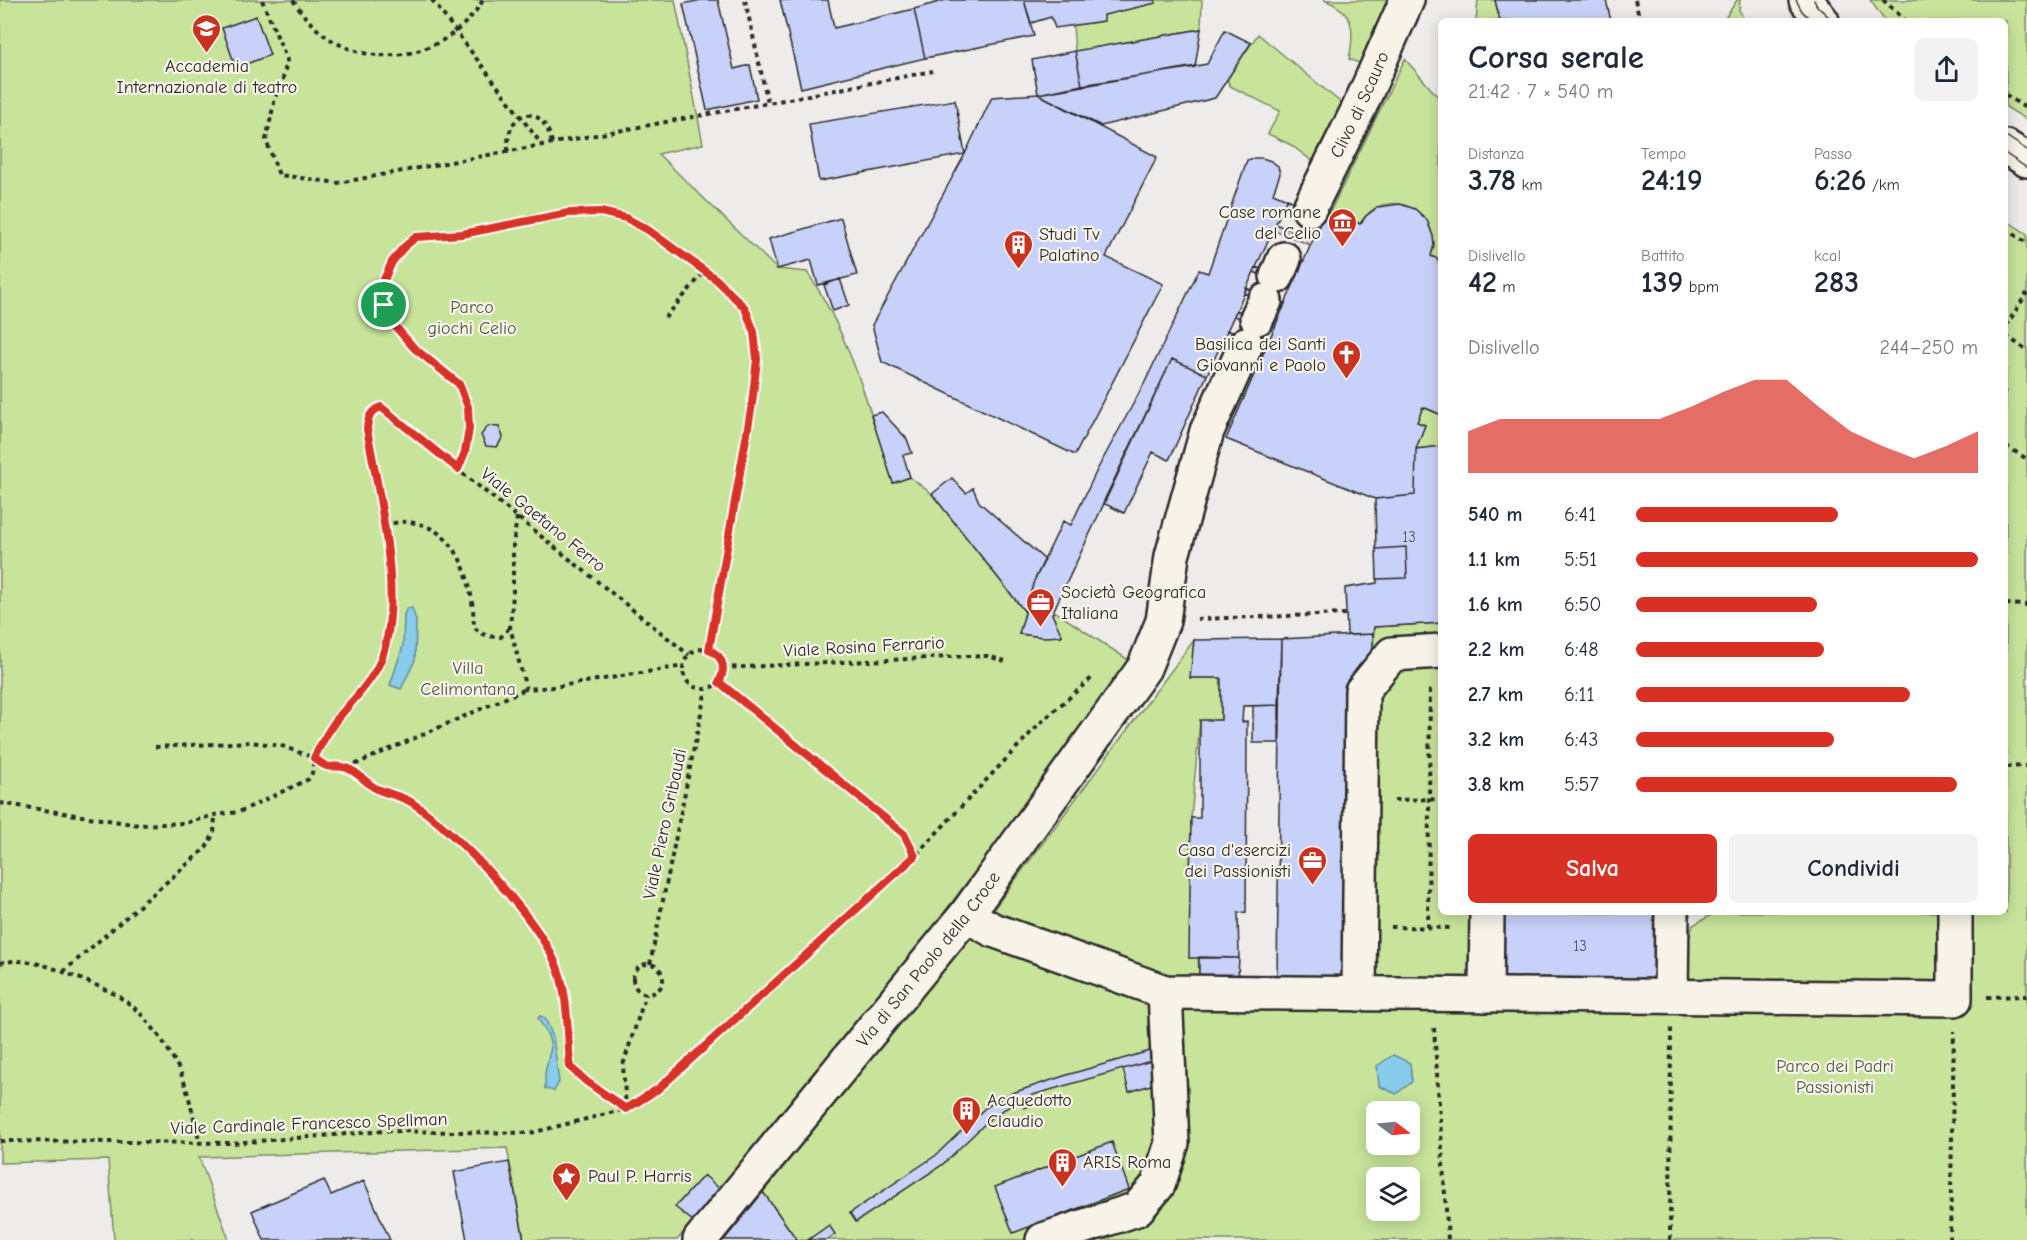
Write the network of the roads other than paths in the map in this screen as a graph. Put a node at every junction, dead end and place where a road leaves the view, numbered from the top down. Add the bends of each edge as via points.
1 (1407, 0) edge
2 (1806, 0) edge
3 (1820, 18) edge
4 (2008, 148) edge
5 (2027, 160) edge
6 (1207, 431) joint
7 (1436, 651) edge
8 (966, 915) junction
9 (1674, 915) edge
10 (1955, 915) edge
11 (1487, 920) edge
12 (1165, 992) junction
13 (1359, 994) junction
14 (1486, 995) junction
15 (1671, 996) junction
16 (700, 1240) edge
17 (1043, 1240) edge

1 - 6 street, Clivo di Scauro
2 - 3 street
4 - 5 street
6 - 8 street, Via di San Paolo della Croce via 1172,556 1163,621 1144,668
7 - 13 street via 1392,654 1362,691
8 - 12 street via 993,930
8 - 16 street, Via di San Paolo della Croce
9 - 15 street
10 - 15 street via 1955,999
11 - 14 street
12 - 13 street
12 - 17 street via 1172,1143 1158,1185 1137,1209
13 - 14 street
14 - 15 street

